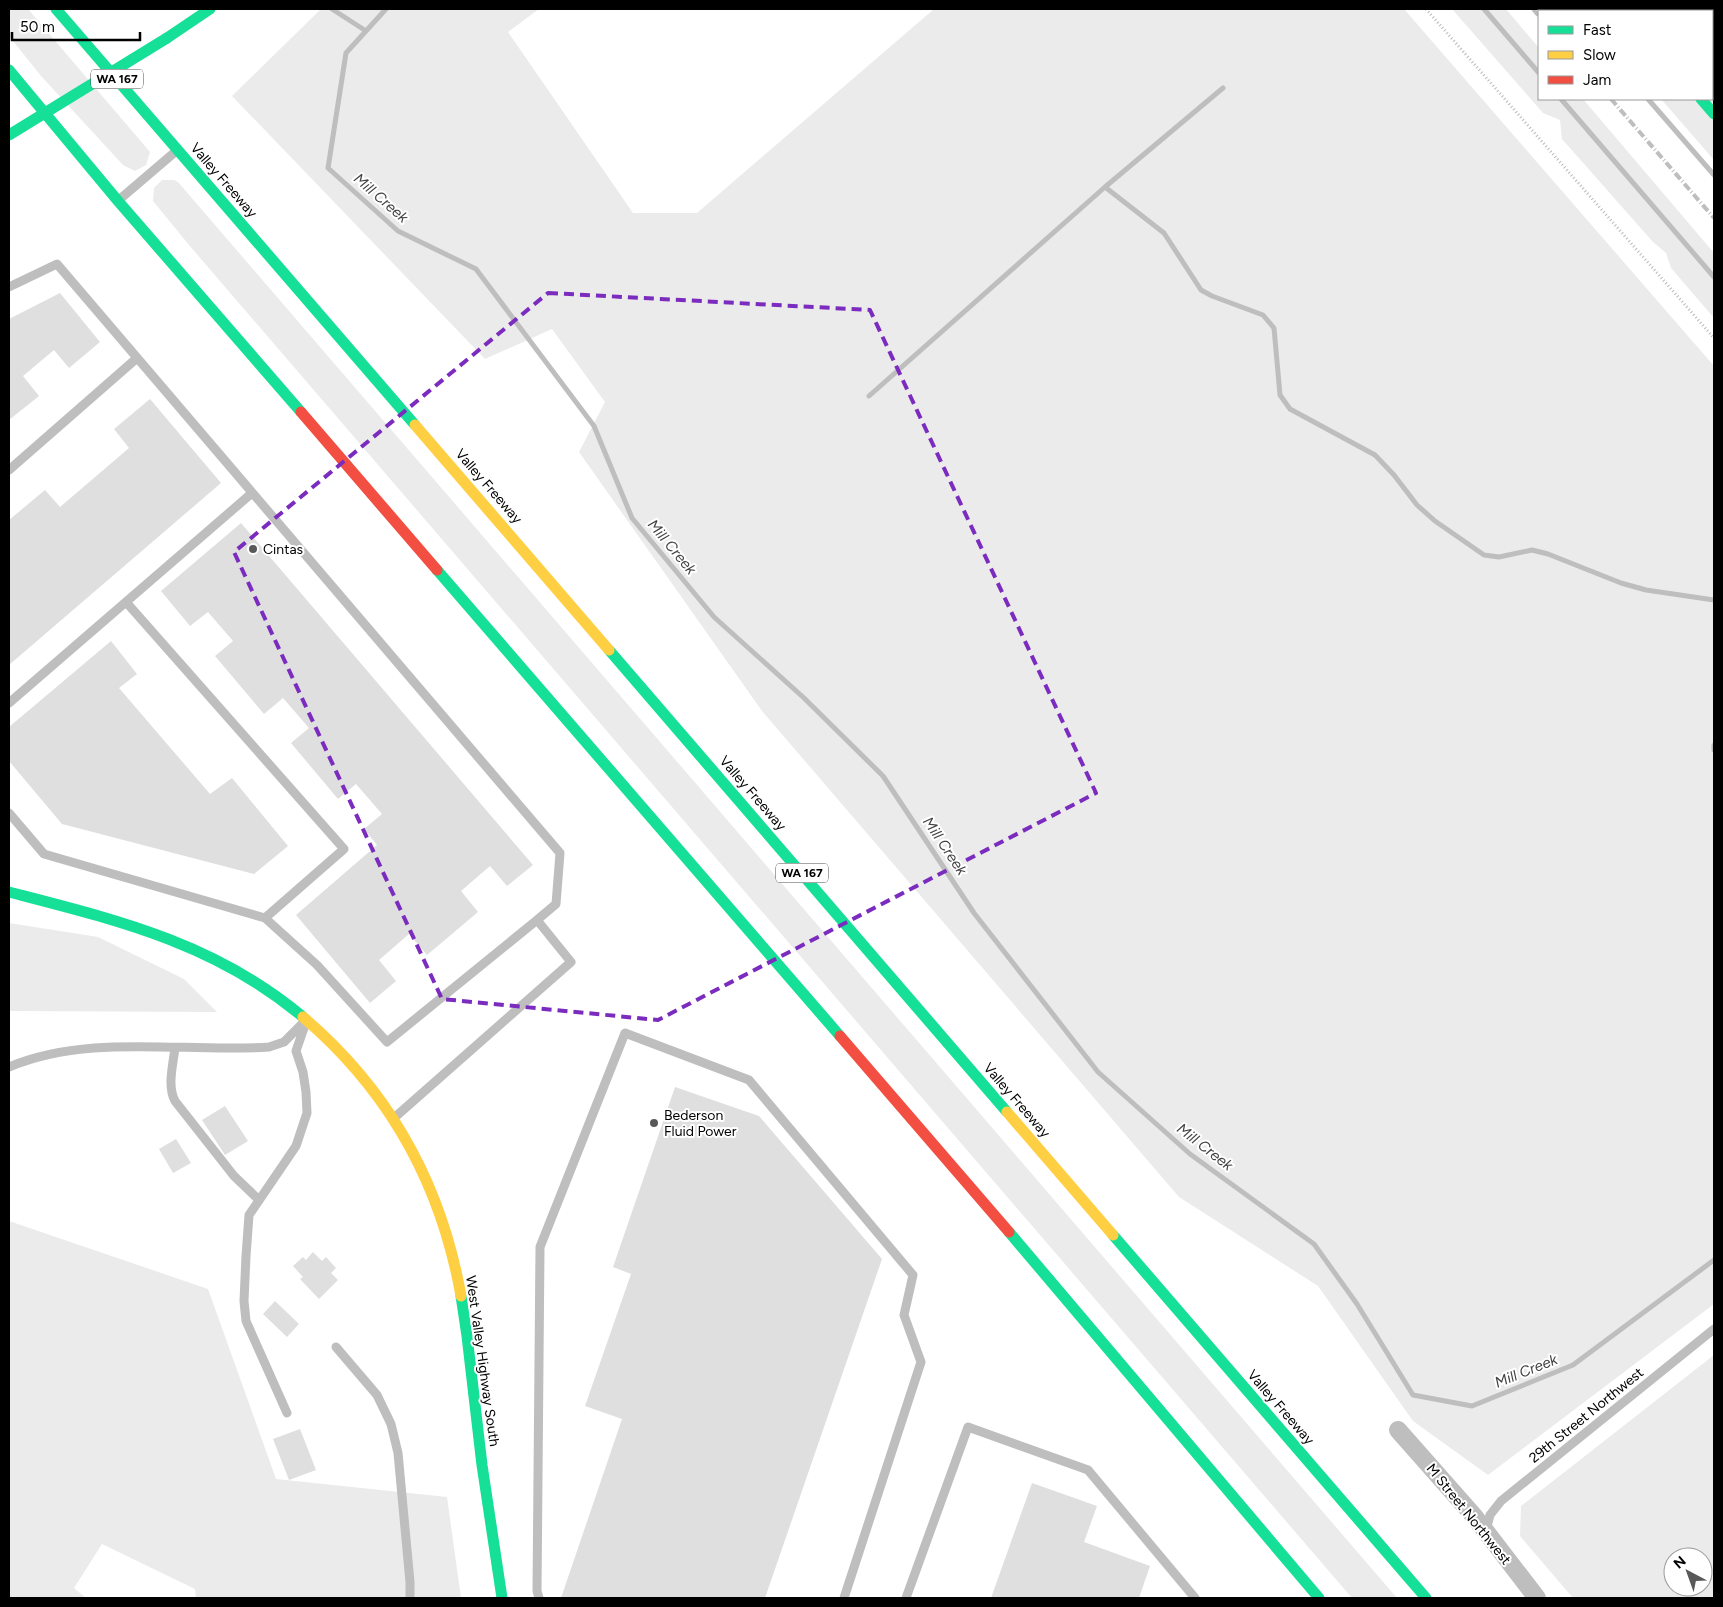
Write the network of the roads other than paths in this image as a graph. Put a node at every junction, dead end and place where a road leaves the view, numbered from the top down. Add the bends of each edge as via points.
1 (56, 9) edge
2 (210, 9) edge
3 (9, 70) edge
4 (1702, 100) edge
5 (1714, 114) edge
6 (9, 135) edge
7 (178, 149) junction
8 (118, 201) junction
9 (9, 287) edge
10 (138, 358) junction
11 (9, 470) edge
12 (252, 493) junction
13 (126, 602) junction
14 (9, 703) edge
15 (9, 813) edge
16 (9, 892) edge
17 (265, 918) junction
18 (537, 920) junction
19 (307, 1020) junction
20 (175, 1048) junction
21 (9, 1068) edge
22 (394, 1118) junction
23 (258, 1200) junction
24 (1714, 1329) edge
25 (336, 1347) dead end
26 (287, 1412) dead end
27 (1398, 1430) dead end
28 (1486, 1530) junction
29 (410, 1598) edge
30 (502, 1598) edge
31 (539, 1598) edge
32 (844, 1598) edge
33 (906, 1598) edge
34 (1195, 1598) edge
35 (1319, 1598) edge
36 (1426, 1598) edge
37 (1538, 1598) edge

1 - 7 main road, Valley Freeway / WA 167
2 - 6 main road, bridge
3 - 8 main road
4 - 5 main road
7 - 8 lane
7 - 36 main road, Valley Freeway / WA 167
8 - 35 main road via 1023,1248
9 - 10 lane via 57,264
10 - 11 lane
10 - 12 lane
12 - 13 lane
12 - 18 lane via 560,853 556,904
13 - 14 lane
13 - 17 lane via 344,850
15 - 17 lane via 44,854
16 - 19 main road, West Valley Highway South via 126,924 187,945 248,976
17 - 18 lane via 318,964 387,1042
18 - 22 lane via 571,962
19 - 20 lane via 284,1042 269,1047
19 - 22 main road, West Valley Highway South via 335,1045
19 - 23 lane via 296,1051 303,1072 306,1114 296,1146
20 - 21 lane via 59,1052 28,1059
20 - 23 lane via 171,1087 175,1101 234,1176
22 - 30 main road, West Valley Highway South via 429,1185 445,1227 463,1303
23 - 26 lane via 249,1215 244,1300 246,1321
24 - 28 lane, 29th Street Northwest via 1501,1501 1490,1516
25 - 29 lane via 377,1394 391,1424 398,1453
27 - 28 street, M Street Northwest
28 - 37 street, M Street Northwest
31 - 32 lane via 540,1247 625,1033 749,1080 913,1275 904,1315 921,1362
33 - 34 lane via 968,1427 1088,1470

